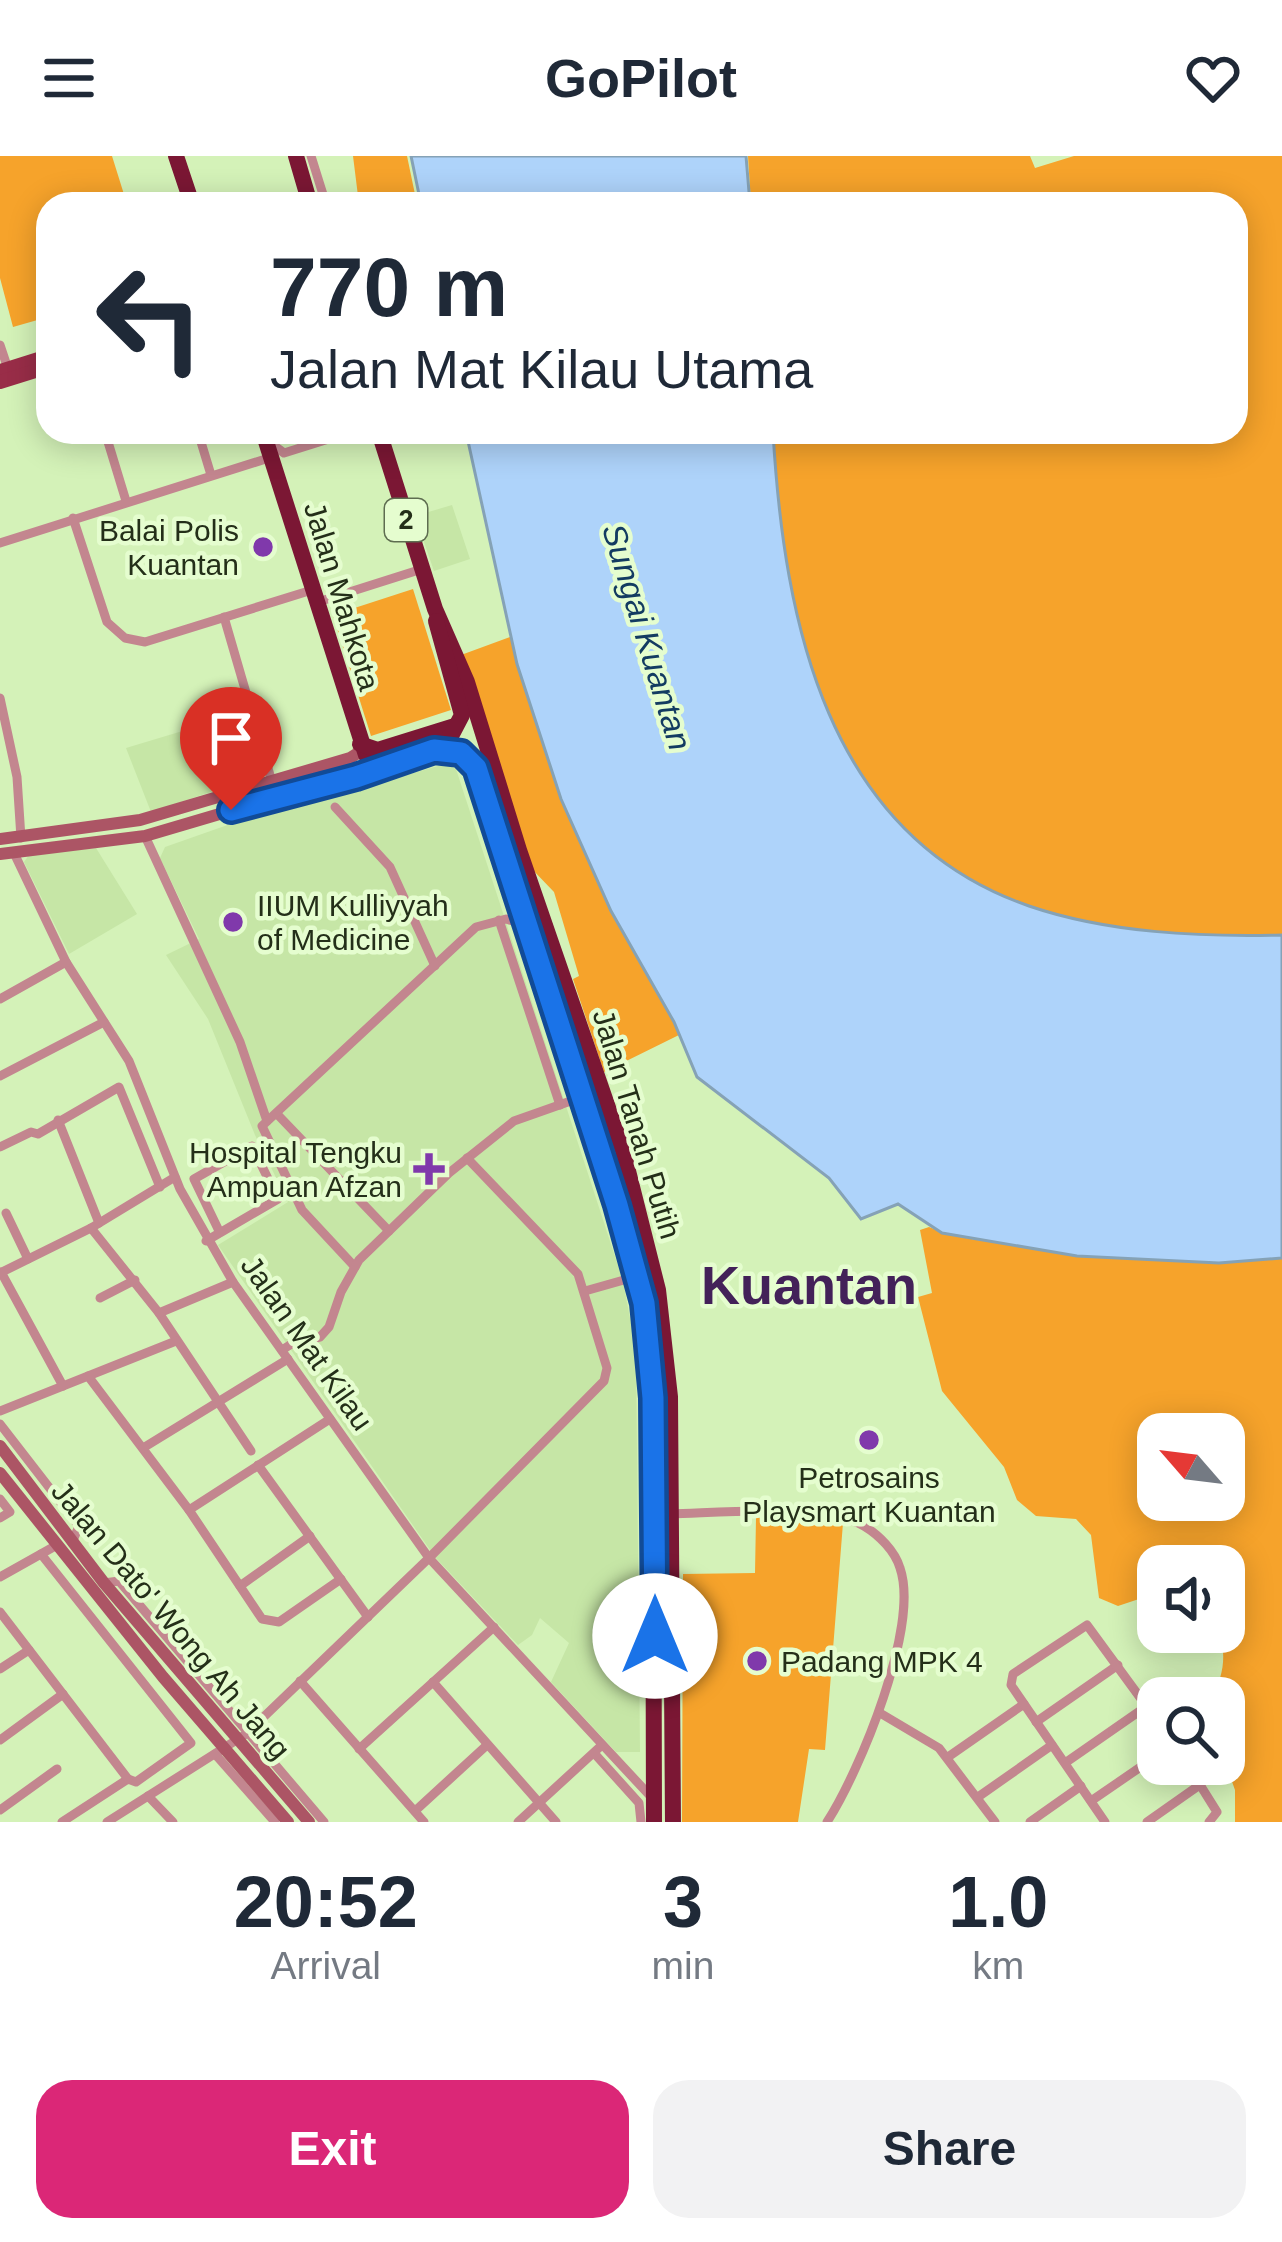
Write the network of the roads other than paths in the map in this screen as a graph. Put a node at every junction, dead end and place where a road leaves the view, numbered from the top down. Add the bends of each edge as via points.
1 (296, 156) edge
2 (311, 156) edge
3 (180, 157) edge
4 (188, 192) edge
5 (306, 192) edge
6 (322, 192) edge
7 (0, 345) edge
8 (36, 361) edge
9 (36, 369) edge
10 (3, 374) edge
11 (109, 444) edge
12 (202, 444) edge
13 (264, 444) edge
14 (268, 444) edge
15 (270, 444) edge
16 (313, 444) edge
17 (383, 444) edge
18 (211, 475) junction
19 (126, 501) junction
20 (73, 518) junction
21 (0, 543) edge
22 (422, 569) junction
23 (314, 597) junction
24 (435, 609) junction
25 (224, 617) junction
26 (0, 698) edge
27 (460, 722) junction
28 (434, 750) junction
29 (355, 751) junction
30 (383, 766) junction
31 (356, 777) junction
32 (272, 782) junction
33 (255, 787) junction
34 (258, 802) junction
35 (335, 807) dead end
36 (145, 836) junction
37 (21, 838) junction
38 (0, 839) edge
39 (7, 854) edge
40 (532, 886) junction
41 (531, 919) junction
42 (499, 920) junction
43 (66, 962) junction
44 (436, 966) junction
45 (1, 995) edge
46 (104, 1022) junction
47 (0, 1076) edge
48 (569, 1102) junction
49 (606, 1106) junction
50 (278, 1114) junction
51 (58, 1120) junction
52 (267, 1121) junction
53 (0, 1147) edge
54 (601, 1152) junction
55 (466, 1158) junction
56 (175, 1177) junction
57 (160, 1186) junction
58 (5, 1213) dead end
59 (95, 1226) junction
60 (389, 1231) junction
61 (220, 1233) junction
62 (206, 1240) junction
63 (28, 1259) junction
64 (355, 1267) junction
65 (0, 1272) edge
66 (638, 1276) junction
67 (135, 1280) junction
68 (233, 1282) junction
69 (585, 1292) junction
70 (100, 1298) dead end
71 (159, 1313) junction
72 (176, 1341) junction
73 (285, 1355) junction
74 (88, 1376) junction
75 (63, 1386) junction
76 (217, 1402) junction
77 (0, 1412) edge
78 (331, 1419) junction
79 (0, 1424) edge
80 (0, 1446) edge
81 (143, 1448) junction
82 (251, 1451) dead end
83 (258, 1466) junction
84 (0, 1473) edge
85 (0, 1499) edge
86 (189, 1510) junction
87 (671, 1514) junction
88 (5, 1515) edge
89 (310, 1536) junction
90 (72, 1544) junction
91 (57, 1545) junction
92 (40, 1554) junction
93 (429, 1558) junction
94 (0, 1577) edge
95 (341, 1579) junction
96 (240, 1586) junction
97 (0, 1612) edge
98 (368, 1617) junction
99 (494, 1628) junction
100 (29, 1650) junction
101 (1118, 1665) junction
102 (0, 1669) edge
103 (163, 1677) junction
104 (300, 1682) junction
105 (433, 1682) junction
106 (148, 1687) junction
107 (1137, 1692) edge
108 (63, 1694) junction
109 (1024, 1704) junction
110 (880, 1713) junction
111 (1137, 1713) edge
112 (1036, 1722) junction
113 (0, 1740) edge
114 (231, 1744) junction
115 (487, 1745) junction
116 (1052, 1745) junction
117 (359, 1749) junction
118 (598, 1749) junction
119 (947, 1757) junction
120 (1065, 1763) junction
121 (57, 1769) dead end
122 (1137, 1769) edge
123 (128, 1779) junction
124 (1200, 1785) edge
125 (1202, 1785) edge
126 (1081, 1786) junction
127 (148, 1796) junction
128 (978, 1797) junction
129 (653, 1799) junction
130 (1091, 1801) junction
131 (538, 1803) junction
132 (0, 1810) edge
133 (415, 1811) junction
134 (521, 1821) edge
135 (62, 1822) edge
136 (107, 1822) edge
137 (173, 1822) edge
138 (275, 1822) edge
139 (288, 1822) edge
140 (309, 1822) edge
141 (324, 1822) edge
142 (424, 1822) edge
143 (556, 1822) edge
144 (641, 1822) edge
145 (654, 1822) edge
146 (673, 1822) edge
147 (827, 1822) edge
148 (995, 1822) edge
149 (1030, 1822) edge
150 (1105, 1822) edge
151 (1148, 1822) edge
152 (1209, 1822) edge

1 - 5 highway
2 - 6 street
3 - 4 highway
7 - 10 street
8 - 10 main road
9 - 10 main road
11 - 19 street
12 - 18 street
13 - 18 street
14 - 23 highway, Jalan Mahkota
15 - 16 street via 284,453
17 - 22 highway, 2
18 - 19 street
19 - 20 street
20 - 21 street
20 - 25 street via 107,622 125,638 146,642
22 - 23 street
22 - 24 highway, 2
23 - 25 street
23 - 29 highway, Jalan Mahkota
24 - 27 highway
24 - 40 highway, Jalan Tanah Putih / 2 via 454,645
25 - 32 street
26 - 37 street
27 - 28 highway
27 - 29 highway
28 - 30 highway
28 - 41 highway, Jalan Tanah Putih / 2 via 472,761
29 - 30 highway, Jalan Mahkota
29 - 31 main road
29 - 32 main road
30 - 31 main road
31 - 34 main road
32 - 33 main road
33 - 34 main road
33 - 37 main road via 140,820
34 - 36 main road
35 - 44 street via 389,867
36 - 39 main road
36 - 52 street via 240,1042
37 - 38 main road
39 - 43 street, Jalan Mat Kilau
40 - 41 highway
40 - 41 highway, Jalan Tanah Putih / 2
41 - 42 street
41 - 42 street
41 - 48 highway, Jalan Tanah Putih / 2
41 - 49 highway, Jalan Tanah Putih / 2
42 - 44 street via 476,928
42 - 48 street
43 - 45 street
43 - 46 street, Jalan Mat Kilau
44 - 50 street
46 - 47 street
46 - 56 street, Jalan Mat Kilau via 129,1061
48 - 54 highway, Jalan Tanah Putih / 2
48 - 55 street via 514,1121
49 - 54 highway via 594,1112
49 - 87 highway, Jalan Tanah Putih / 2 via 662,1312
50 - 52 street
50 - 60 street
51 - 53 street
51 - 57 street via 119,1087
51 - 59 street
52 - 64 street via 262,1132 302,1210
54 - 66 highway, Jalan Tanah Putih / 2
55 - 60 street
55 - 69 street via 572,1265
56 - 57 street
56 - 62 street, Jalan Mat Kilau
57 - 59 street
58 - 63 street
59 - 63 street
59 - 67 street
60 - 64 street
61 - 61 street via 278,1199 252,1146 194,1179
61 - 62 street
62 - 68 street, Jalan Mat Kilau
63 - 65 street
64 - 73 street via 329,1327
65 - 75 street
66 - 69 street
66 - 129 highway, Jalan Tanah Putih / 2 via 653,1398
67 - 70 street
67 - 71 street
68 - 71 street
68 - 73 street, Jalan Mat Kilau
69 - 93 street via 604,1382
71 - 72 street
72 - 74 street
72 - 76 street
73 - 76 street
73 - 78 street, Jalan Mat Kilau
74 - 75 street
74 - 81 street
75 - 77 street
76 - 81 street
76 - 82 street
78 - 83 street
78 - 93 street, Jalan Mat Kilau
79 - 90 street via 79,1526
80 - 90 main road, Jalan Dato' Wong Ah Jang
81 - 86 street
83 - 86 street
83 - 89 street
84 - 91 main road, Jalan Dato' Wong Ah Jang
85 - 88 street
86 - 96 street
87 - 110 street via 827,1516 879,1538 904,1587
87 - 146 highway, Jalan Tanah Putih / 2
89 - 95 street
89 - 96 street
90 - 114 main road, Jalan Dato' Wong Ah Jang via 191,1676
91 - 92 street
91 - 103 main road, Jalan Dato' Wong Ah Jang
92 - 94 street
92 - 106 street
93 - 98 street
93 - 99 street, Jalan Mat Kilau
95 - 96 street via 280,1622 266,1622
95 - 98 street
97 - 100 street
98 - 104 street
99 - 105 street
99 - 118 street, Jalan Mat Kilau
100 - 102 street
100 - 108 street
101 - 107 street
101 - 109 street via 1082,1625 1013,1674
101 - 112 street
103 - 106 street
103 - 114 main road, Jalan Dato' Wong Ah Jang
104 - 114 street
104 - 117 street
105 - 115 street
105 - 117 street
106 - 123 street via 191,1743 136,1782
108 - 113 street
108 - 123 street
109 - 112 street
109 - 119 street
110 - 119 street
110 - 147 street
111 - 120 street
112 - 116 street
114 - 127 street
114 - 138 street
114 - 139 main road, Jalan Dato' Wong Ah Jang
114 - 140 main road, Jalan Dato' Wong Ah Jang
114 - 141 street
115 - 131 street
115 - 133 street
116 - 120 street
116 - 128 street
117 - 133 street
118 - 129 street, Jalan Mat Kilau
118 - 131 street
118 - 144 street via 639,1803
119 - 128 street
120 - 126 street
121 - 132 street
122 - 130 street
123 - 135 street
124 - 151 street
125 - 152 street via 1217,1812
126 - 130 street
126 - 149 street
127 - 136 street
127 - 137 street
128 - 148 street
129 - 145 highway, Jalan Tanah Putih / 2
130 - 150 street
131 - 134 street
131 - 143 street
133 - 142 street

